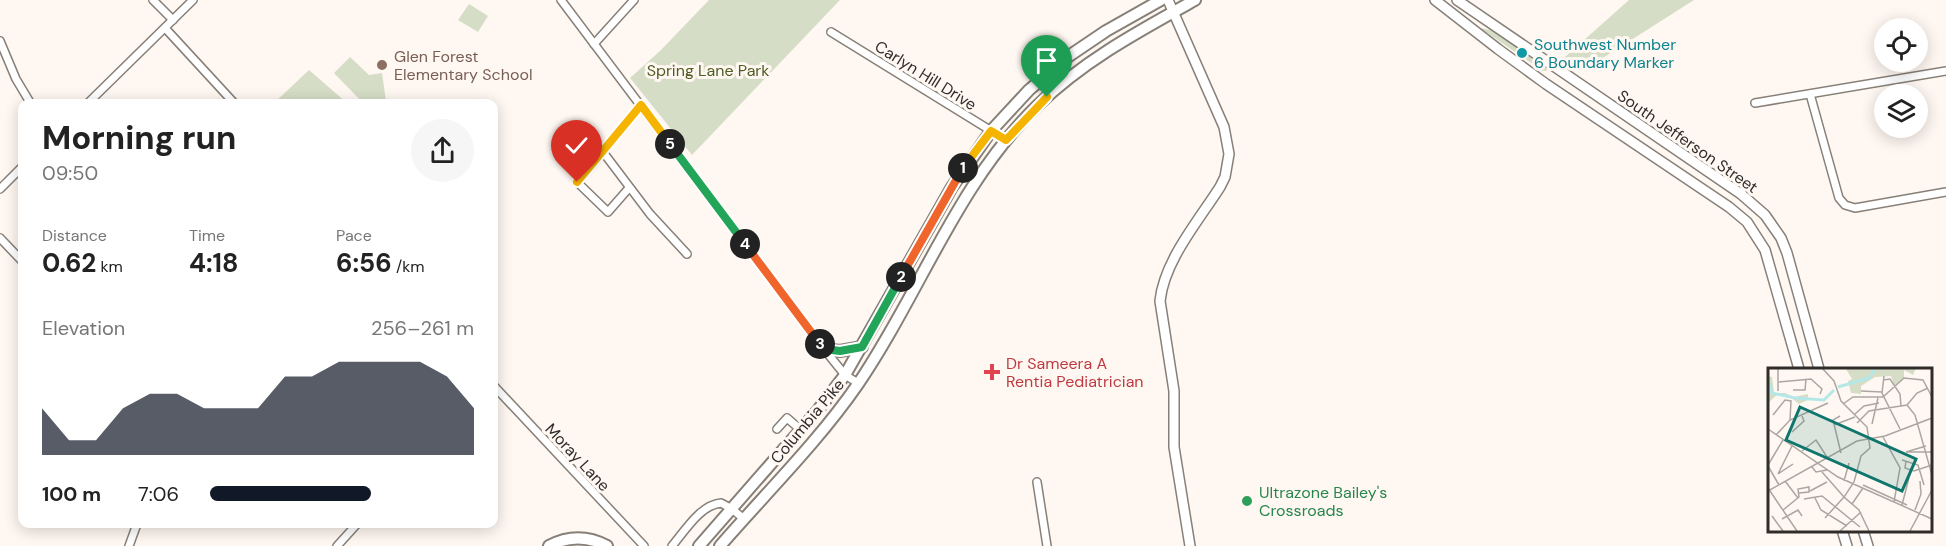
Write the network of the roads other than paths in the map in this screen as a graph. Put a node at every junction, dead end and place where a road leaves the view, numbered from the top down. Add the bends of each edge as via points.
1 (153, 0) edge
2 (193, 0) edge
3 (561, 0) edge
4 (634, 0) edge
5 (1141, 0) edge
6 (1161, 0) edge
7 (1168, 0) edge
8 (1195, 0) edge
9 (1436, 0) edge
10 (1457, 0) edge
11 (1173, 12) junction
12 (1133, 16) junction
13 (173, 20) junction
14 (165, 28) junction
15 (831, 32) dead end
16 (0, 41) edge
17 (594, 44) junction
18 (1946, 71) edge
19 (1810, 94) junction
20 (28, 99) edge
21 (92, 99) edge
22 (230, 99) edge
23 (1755, 103) dead end
24 (641, 105) junction
25 (991, 131) junction
26 (1006, 140) junction
27 (603, 152) junction
28 (18, 171) edge
29 (629, 188) junction
30 (0, 189) edge
31 (1946, 192) edge
32 (0, 238) edge
33 (687, 254) dead end
34 (18, 257) edge
35 (862, 347) junction
36 (824, 349) junction
37 (1799, 368) edge
38 (1819, 368) edge
39 (845, 375) junction
40 (858, 383) junction
41 (498, 390) edge
42 (777, 429) dead end
43 (801, 430) junction
44 (1037, 482) dead end
45 (732, 508) junction
46 (744, 519) junction
47 (136, 528) edge
48 (353, 528) edge
49 (1842, 531) edge
50 (1863, 531) edge
51 (129, 546) edge
52 (337, 546) edge
53 (549, 546) edge
54 (607, 546) edge
55 (644, 546) edge
56 (672, 546) edge
57 (699, 546) edge
58 (720, 546) edge
59 (1047, 546) edge
60 (1190, 546) edge
61 (1847, 546) edge
62 (1868, 546) edge

1 - 13 street
2 - 13 street
3 - 17 street
4 - 17 street
5 - 12 main road
6 - 12 main road, Columbia Pike
7 - 11 street
8 - 11 main road, Columbia Pike
9 - 37 street, South Jefferson Street via 1546,84 1747,222 1765,250
10 - 38 street, South Jefferson Street via 1741,194 1765,215 1787,253
11 - 26 main road, Columbia Pike via 1087,64 1047,97
11 - 60 street via 1224,127 1228,154 1225,177 1167,271 1161,289 1174,391 1174,447
12 - 25 main road, Columbia Pike via 1056,66
13 - 14 street
14 - 21 street
14 - 22 street
15 - 25 street, Carlyn Hill Drive
16 - 20 street
17 - 24 street
18 - 19 street
19 - 23 street
19 - 31 street via 1839,198 1845,205 1855,208
24 - 27 street
24 - 36 street
25 - 26 street, Carlyn Hill Drive
25 - 35 main road, Columbia Pike via 957,179
26 - 40 main road, Columbia Pike via 966,198
27 - 29 street
27 - 29 street via 577,182 608,212
28 - 30 street
29 - 33 street
32 - 34 street
35 - 36 main road
35 - 39 main road, Columbia Pike
36 - 39 street
39 - 40 street
39 - 43 main road, Columbia Pike
40 - 46 main road, Columbia Pike
41 - 55 street, Moray Lane
42 - 43 street via 787,418
43 - 45 main road, Columbia Pike
44 - 59 street
45 - 46 street
45 - 56 street via 719,503 705,509
45 - 57 main road, Columbia Pike
46 - 58 main road, Columbia Pike
47 - 51 street
48 - 52 street
49 - 61 street
50 - 62 street
53 - 54 main road via 579,538

